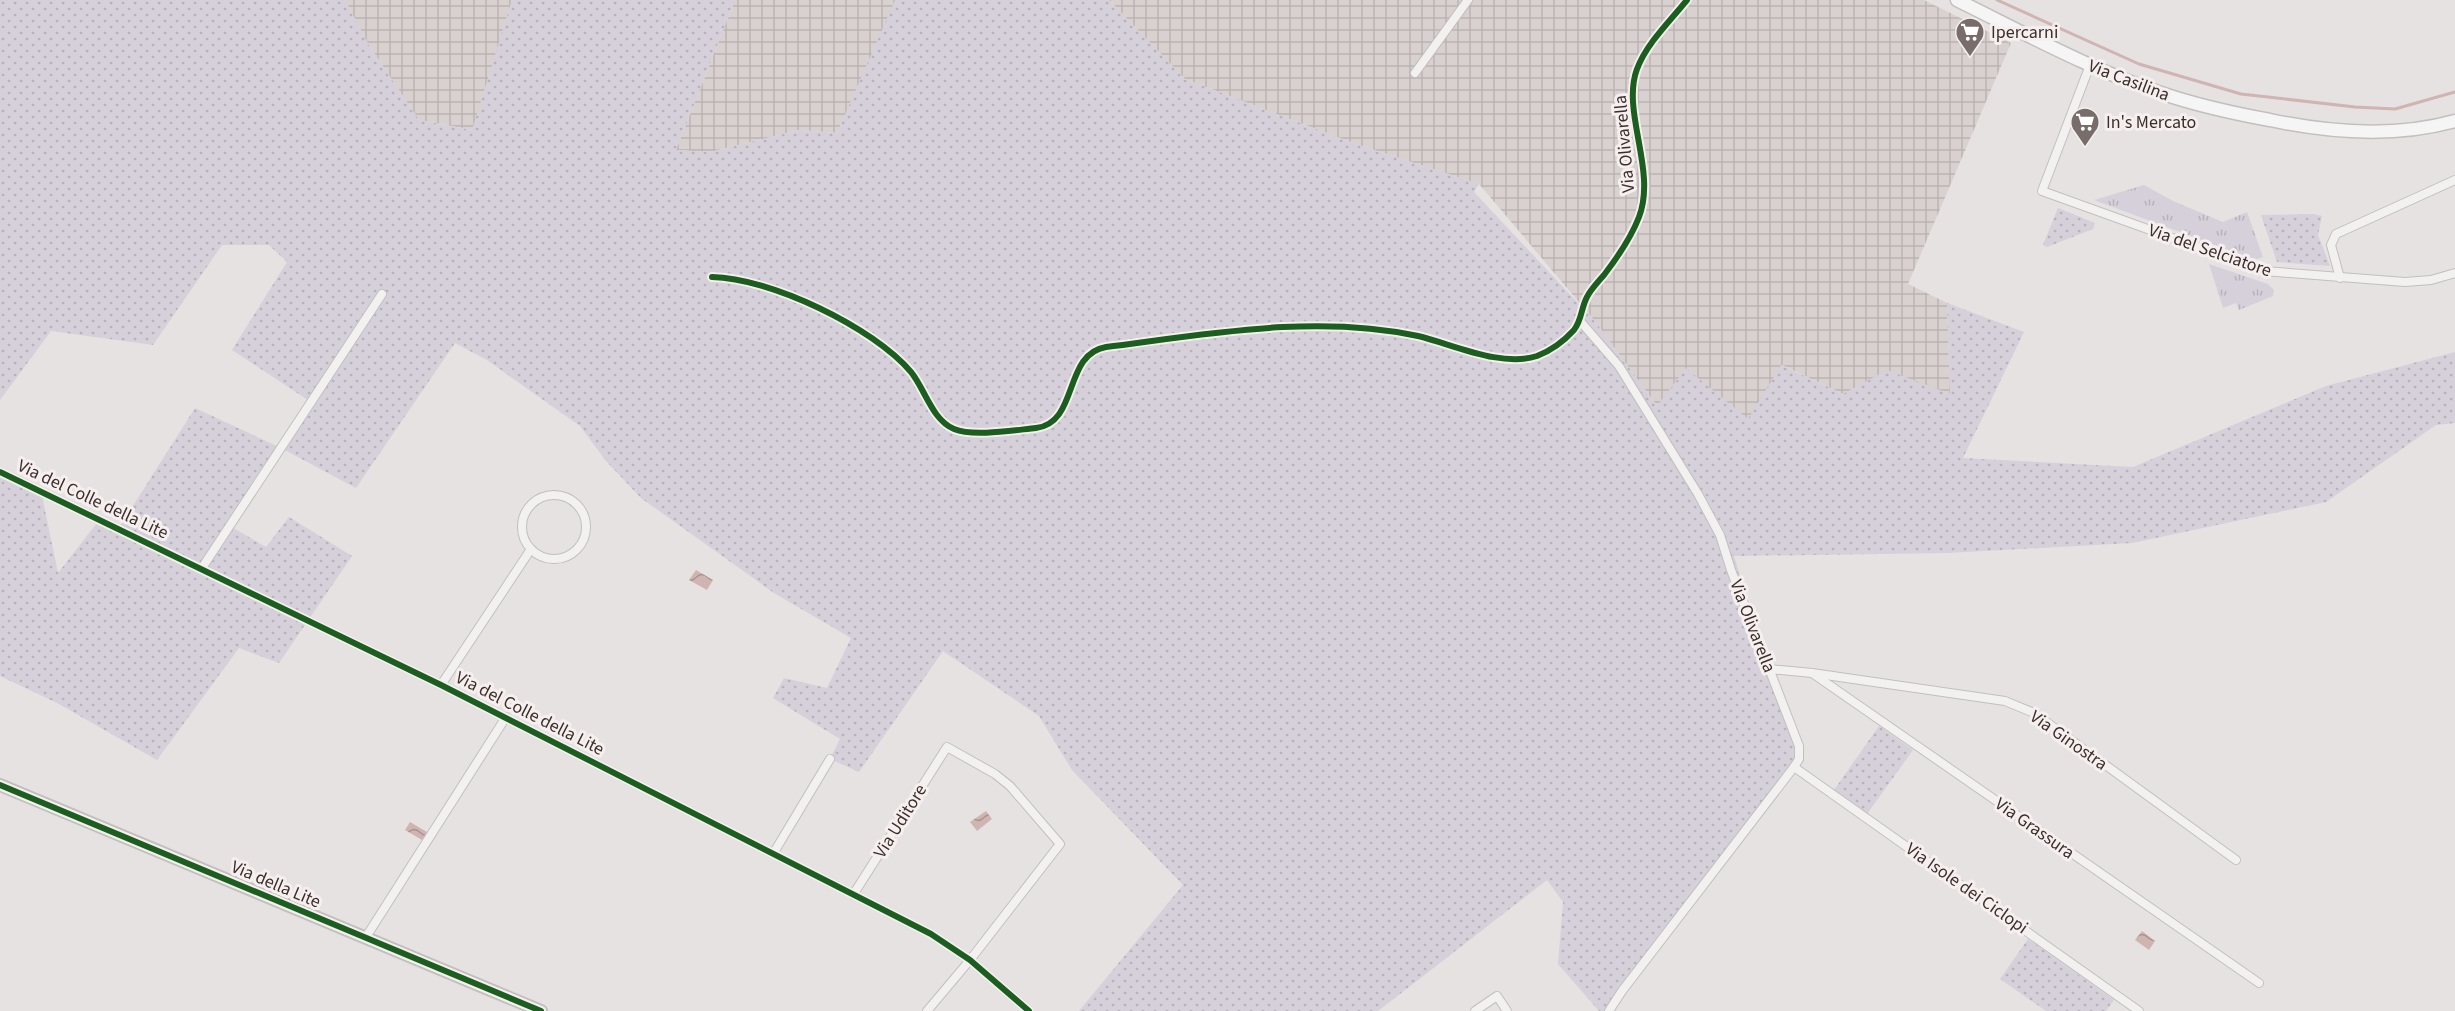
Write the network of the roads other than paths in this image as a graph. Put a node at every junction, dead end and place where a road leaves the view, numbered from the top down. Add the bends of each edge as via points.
1 (1468, 0) edge
2 (1687, 0) edge
3 (1957, 0) edge
4 (2090, 66) junction
5 (1415, 73) dead end
6 (2455, 121) edge
7 (2455, 128) edge
8 (2408, 131) junction
9 (2455, 180) edge
10 (2455, 273) edge
11 (712, 277) dead end
12 (2340, 278) junction
13 (382, 294) dead end
14 (1580, 321) junction
15 (0, 472) edge
16 (531, 549) junction
17 (202, 568) junction
18 (1769, 669) junction
19 (1812, 673) junction
20 (441, 685) junction
21 (506, 717) junction
22 (830, 759) dead end
23 (1794, 767) junction
24 (0, 785) edge
25 (773, 854) junction
26 (2236, 860) dead end
27 (853, 895) junction
28 (366, 938) junction
29 (970, 960) junction
30 (2259, 984) dead end
31 (541, 1011) edge
32 (927, 1011) edge
33 (1029, 1011) edge
34 (1475, 1011) edge
35 (1507, 1011) edge
36 (1610, 1011) edge
37 (2139, 1011) edge

1 - 5 street
2 - 14 street, Via Olivarella via 1652,43 1636,71 1633,97 1644,180 1642,209 1617,257 1587,298
3 - 4 main road, Via Casilina
4 - 8 main road, Via Casilina via 2174,98 2243,115 2316,129
4 - 12 street, Via del Selciatore via 2042,191 2259,270
6 - 8 main road, Via Casilina
7 - 8 street
9 - 12 street via 2336,234 2331,245
10 - 12 street, Via del Selciatore via 2420,281
11 - 14 street via 757,283 809,303 851,326 908,369 946,425 966,432 1036,428 1050,423 1061,411 1085,358 1102,348 1244,331 1334,328 1409,334 1518,359 1549,350
13 - 17 street
14 - 18 street, Via Olivarella via 1618,366 1698,494 1720,535
15 - 17 street, Via del Colle della Lite
16 - 16 street via 523,522 531,505 548,496 575,503 582,511 586,531 577,549 549,559
16 - 20 street
17 - 20 street, Via del Colle della Lite
18 - 19 street, Via Ginostra
18 - 23 street, Via Olivarella via 1799,746
19 - 26 street, Via Ginostra via 2020,706
19 - 30 street, Via Grassura
20 - 21 street, Via del Colle della Lite
21 - 25 street, Via del Colle della Lite
21 - 28 street
22 - 25 street
23 - 36 street
23 - 37 street, Via Isole dei Ciclopi
24 - 28 street, Via della Lite
25 - 27 street, Via del Colle della Lite
27 - 29 street, Via del Colle della Lite via 931,934
27 - 29 street, Via Uditore via 947,747 1010,786 1060,844
28 - 31 street, Via della Lite
29 - 32 street
29 - 33 street, Via del Colle della Lite
34 - 35 street via 1497,996

